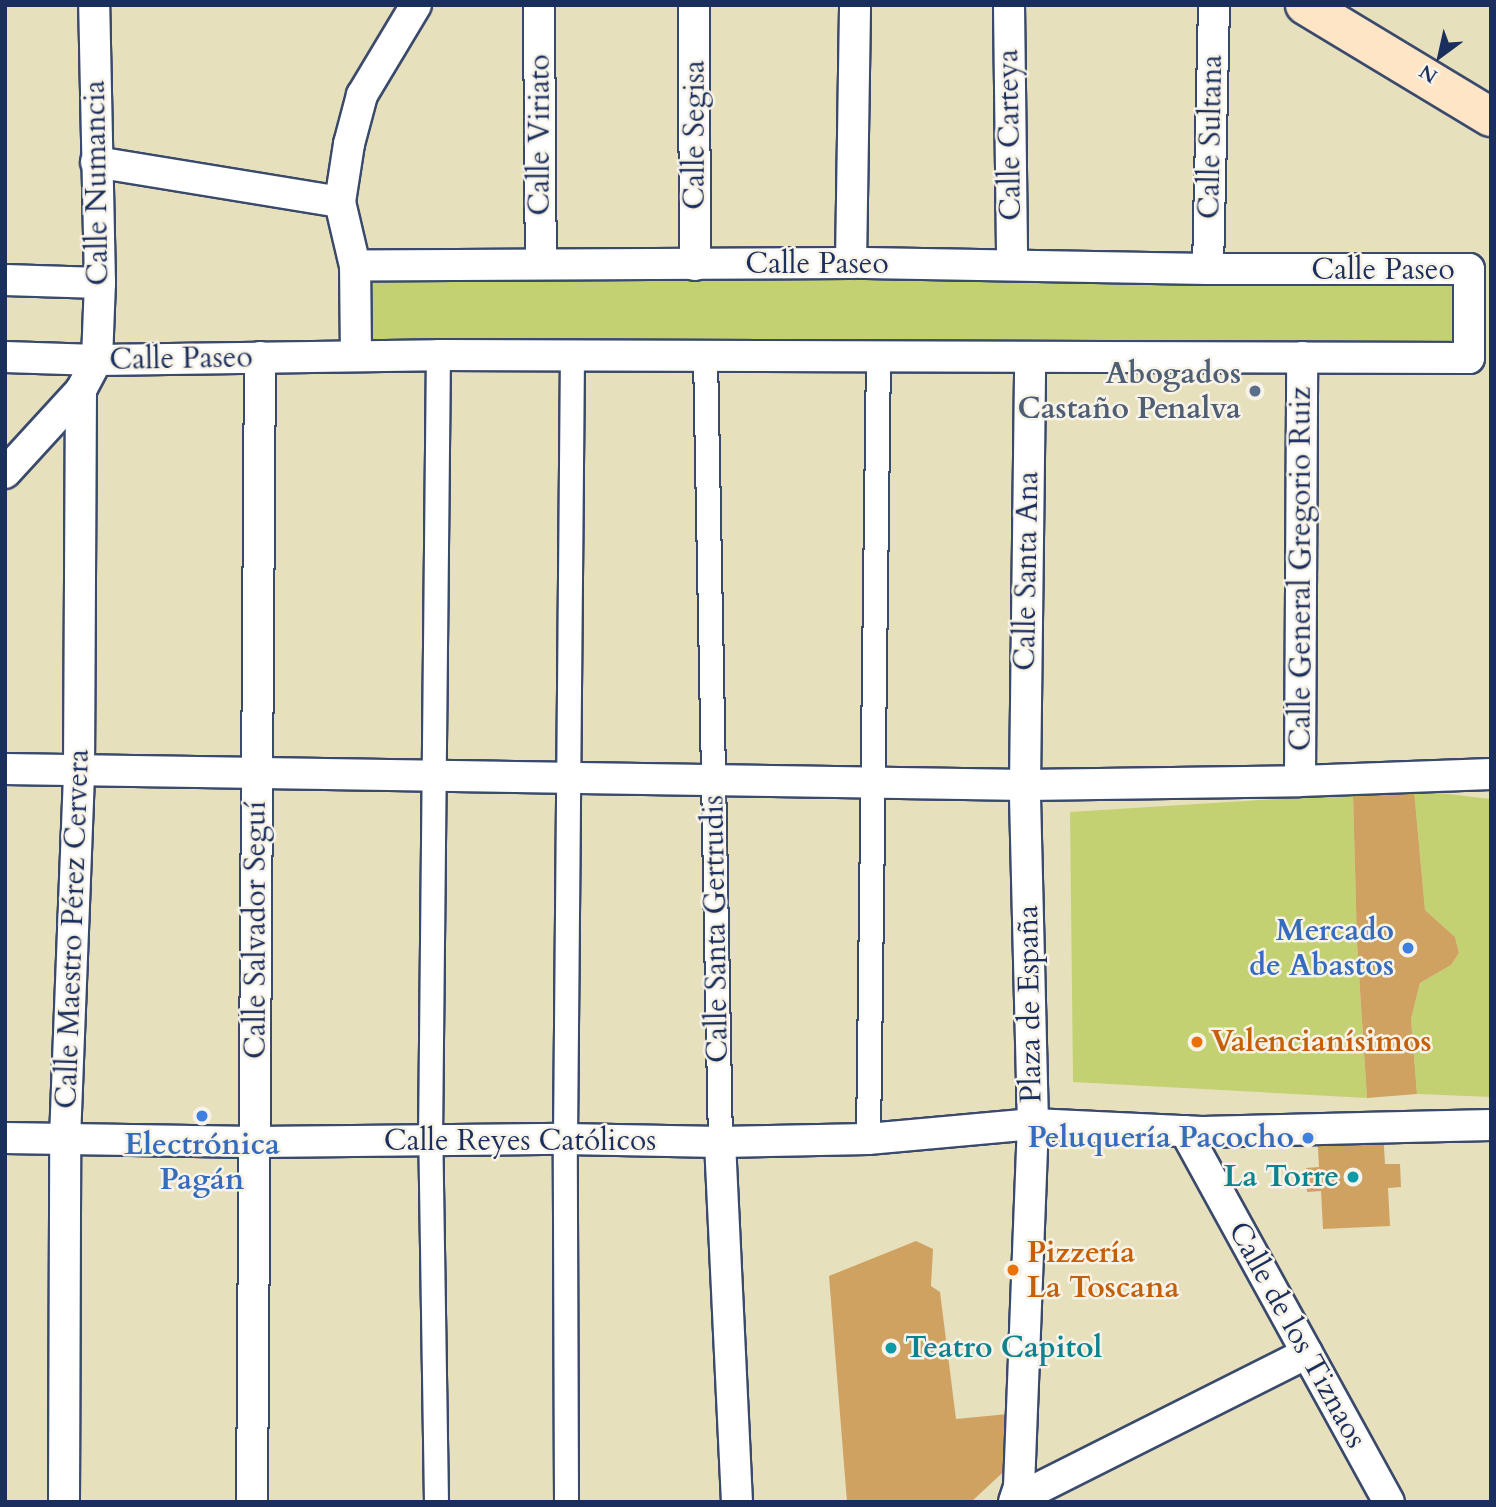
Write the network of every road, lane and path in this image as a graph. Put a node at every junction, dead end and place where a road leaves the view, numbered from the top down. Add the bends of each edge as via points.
1 (94, 5) edge
2 (416, 5) edge
3 (539, 5) edge
4 (694, 5) edge
5 (855, 5) edge
6 (1009, 5) edge
7 (1214, 5) edge
8 (1305, 5) edge
9 (1491, 117) edge
10 (96, 162) junction
11 (340, 202) junction
12 (851, 263) junction
13 (541, 264) junction
14 (1012, 264) junction
15 (695, 265) junction
16 (355, 266) junction
17 (1208, 269) junction
18 (5, 280) edge
19 (100, 283) junction
20 (438, 355) junction
21 (572, 355) junction
22 (705, 355) junction
23 (356, 356) junction
24 (878, 356) junction
25 (5, 357) edge
26 (260, 357) junction
27 (1302, 357) junction
28 (1030, 358) junction
29 (97, 360) junction
30 (81, 390) junction
31 (5, 473) edge
32 (5, 769) edge
33 (79, 770) junction
34 (257, 773) junction
35 (1491, 774) edge
36 (434, 775) junction
37 (567, 778) junction
38 (714, 780) junction
39 (1300, 781) junction
40 (872, 782) junction
41 (1025, 785) junction
42 (1033, 1124) junction
43 (1491, 1125) edge
44 (1185, 1131) junction
45 (5, 1138) edge
46 (65, 1139) junction
47 (565, 1139) junction
48 (868, 1139) junction
49 (430, 1140) junction
50 (254, 1142) junction
51 (720, 1143) junction
52 (1307, 1353) junction
53 (1014, 1501) edge
54 (64, 1502) edge
55 (252, 1502) edge
56 (436, 1502) edge
57 (566, 1502) edge
58 (737, 1502) edge
59 (1389, 1502) edge

1 - 10 street, Calle Numancia
2 - 11 street via 362,95
3 - 13 street, Calle Viriato
4 - 15 street, Calle Segisa
5 - 12 street
6 - 14 street, Calle Carteya
7 - 17 street, Calle Sultana
8 - 9 main road
10 - 11 street
10 - 19 street, Calle Numancia
11 - 16 street
12 - 14 street, Calle Paseo
12 - 15 street, Calle Paseo
13 - 15 street, Calle Paseo
13 - 16 street, Calle Paseo
14 - 17 street, Calle Paseo
16 - 23 street
17 - 27 street, Calle Paseo via 1469,269 1469,358
18 - 19 street
19 - 29 street, Calle Numancia
20 - 21 street, Calle Paseo
20 - 23 street, Calle Paseo
20 - 36 street
21 - 22 street, Calle Paseo
21 - 37 street
22 - 24 street, Calle Paseo
22 - 38 street, Calle Santa Gertrudis
23 - 26 street, Calle Paseo
24 - 28 street, Calle Paseo
24 - 40 street
25 - 29 street, Calle Paseo
26 - 29 street, Calle Paseo
26 - 34 street, Calle Salvador Seguí
27 - 28 street, Calle Paseo
27 - 39 street, Calle General Gregorio Ruiz
28 - 41 street, Calle Santa Ana
29 - 30 street, Calle Maestro Pérez Cervera
30 - 31 street
30 - 33 street, Calle Maestro Pérez Cervera
32 - 33 street
33 - 34 street
33 - 46 street, Calle Maestro Pérez Cervera
34 - 36 street
34 - 50 street, Calle Salvador Seguí
35 - 39 street
36 - 37 street
36 - 49 street
37 - 38 street
37 - 47 street
38 - 40 street
38 - 51 street, Calle Santa Gertrudis
39 - 41 street
40 - 41 street
40 - 48 street
41 - 42 street, Plaza de España
42 - 44 street, Plaza de España
42 - 48 street, Calle Reyes Católicos
42 - 53 street via 1019,1487
43 - 44 street, Plaza de España
44 - 52 street, Calle de los Tiznaos
45 - 46 street, Calle Reyes Católicos
46 - 50 street, Calle Reyes Católicos
46 - 54 street, Calle Maestro Pérez Cervera
47 - 49 street, Calle Reyes Católicos
47 - 51 street, Calle Reyes Católicos
47 - 57 street
48 - 51 street, Calle Reyes Católicos
49 - 50 street, Calle Reyes Católicos
49 - 56 street
50 - 55 street, Calle Salvador Seguí
51 - 58 street, Calle Santa Gertrudis
52 - 53 street
52 - 59 street, Calle de los Tiznaos

